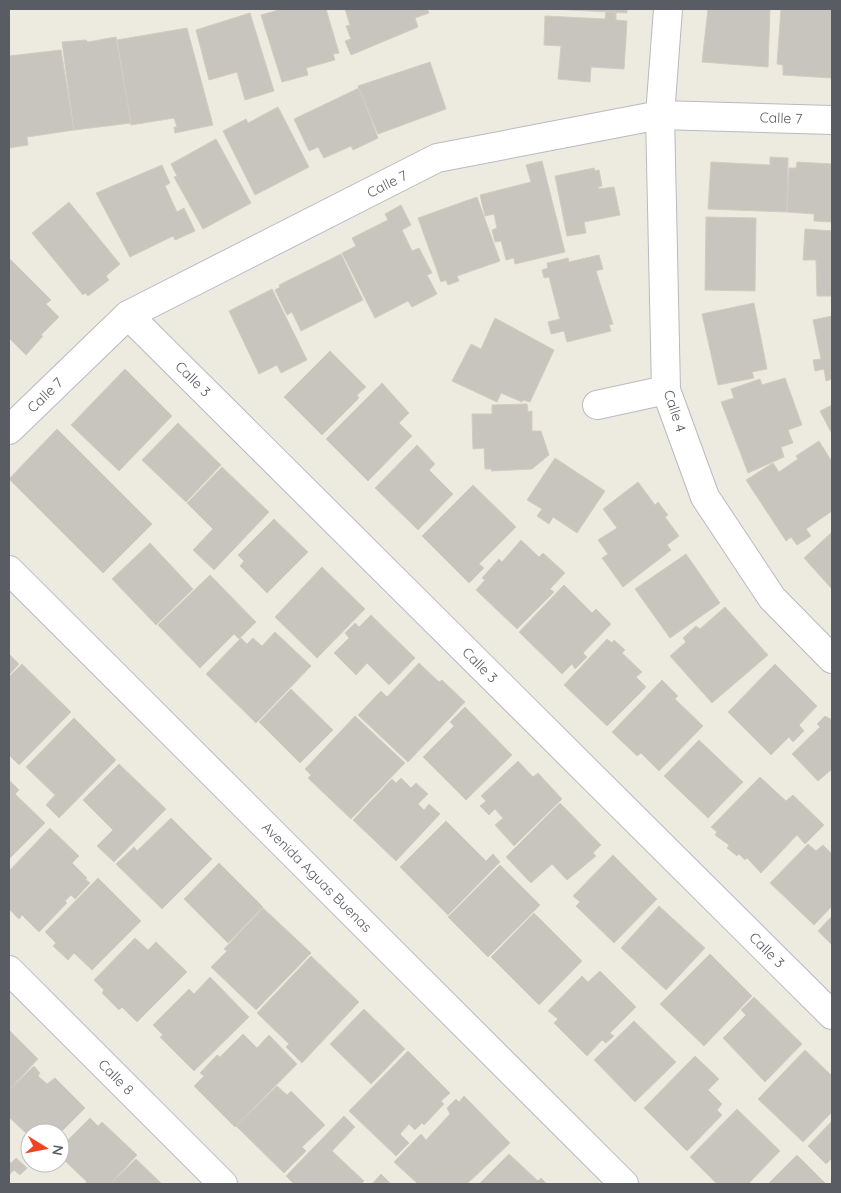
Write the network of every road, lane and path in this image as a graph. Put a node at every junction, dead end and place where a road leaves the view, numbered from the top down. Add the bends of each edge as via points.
1 (668, 9) edge
2 (660, 115) junction
3 (832, 120) edge
4 (128, 315) junction
5 (666, 390) junction
6 (597, 405) dead end
7 (9, 430) edge
8 (9, 570) edge
9 (832, 658) edge
10 (9, 970) edge
11 (832, 1015) edge
12 (223, 1184) edge
13 (624, 1184) edge

1 - 2 street, Calle 4
2 - 3 street, Calle 7
2 - 4 street, Calle 7 via 438,158
2 - 5 street, Calle 4
4 - 7 street, Calle 7
4 - 11 street, Calle 3
5 - 6 street
5 - 9 street, Calle 4 via 705,497 772,598
8 - 13 street, Avenida Aguas Buenas
10 - 12 street, Calle 8

